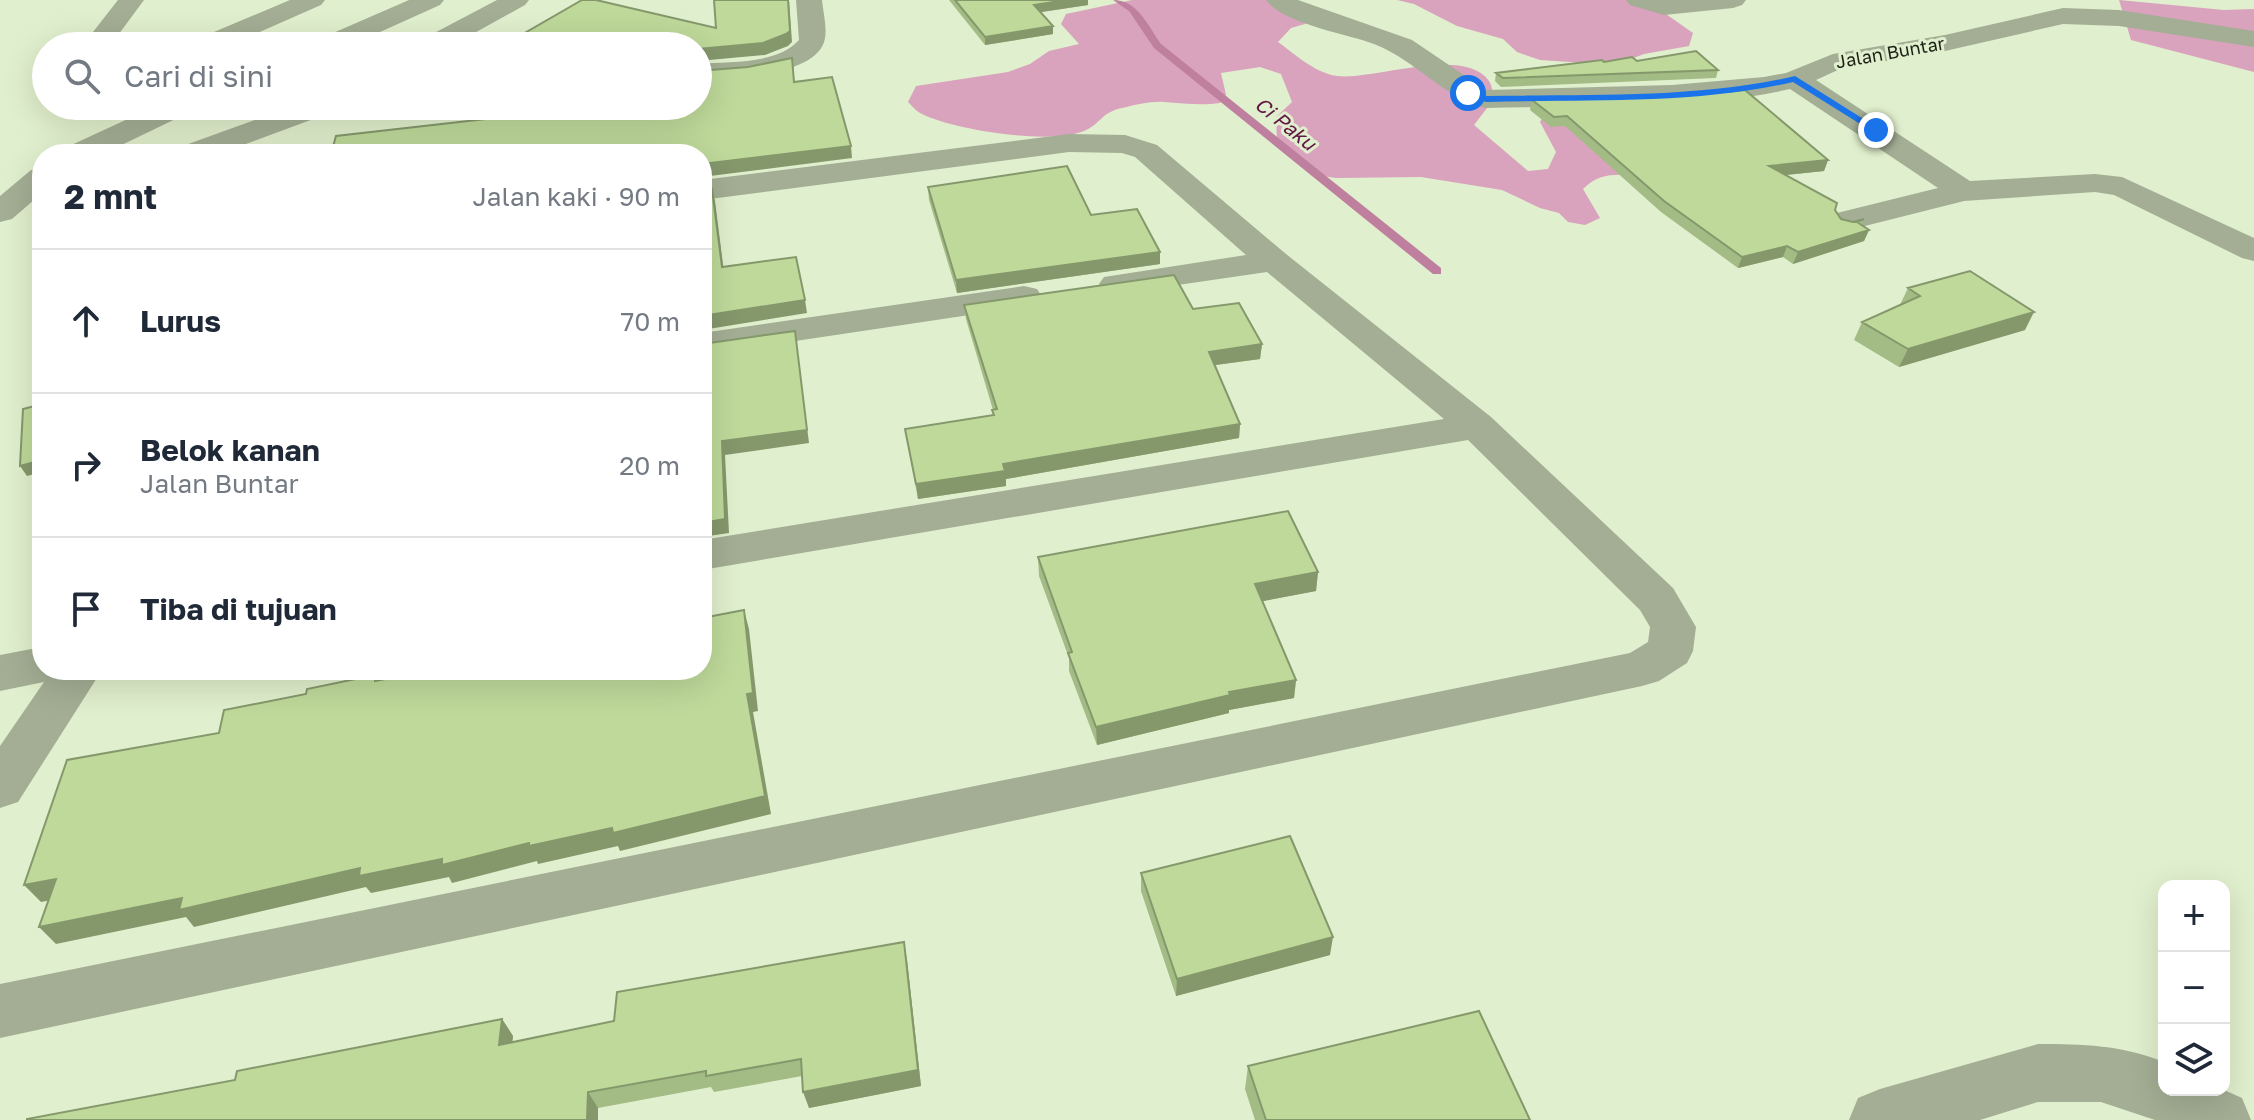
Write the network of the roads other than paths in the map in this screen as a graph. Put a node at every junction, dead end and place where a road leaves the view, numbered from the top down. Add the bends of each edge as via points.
1 (131, 0) edge
2 (312, 0) edge
3 (431, 0) edge
4 (516, 0) edge
5 (809, 0) edge
6 (1279, 0) edge
7 (1639, 0) edge
8 (1733, 0) edge
9 (107, 32) edge
10 (238, 32) edge
11 (359, 32) edge
12 (457, 32) edge
13 (2254, 39) edge
14 (712, 70) edge
15 (1795, 79) junction
16 (150, 120) edge
17 (284, 120) edge
18 (99, 144) edge
19 (218, 144) edge
20 (32, 185) edge
21 (712, 189) edge
22 (1964, 191) junction
23 (0, 212) edge
24 (1849, 220) edge
25 (2254, 251) edge
26 (1274, 261) junction
27 (712, 343) edge
28 (1477, 426) junction
29 (712, 553) edge
30 (32, 667) edge
31 (0, 673) edge
32 (71, 680) edge
33 (0, 787) edge
34 (0, 1011) edge
35 (1880, 1120) edge
36 (2220, 1120) edge

1 - 9 street
2 - 10 street
3 - 11 street
4 - 12 street
5 - 14 street via 812,40 802,54 778,63
6 - 15 street via 1419,55 1480,98 1684,94
7 - 8 street via 1664,7
13 - 15 street, Jalan Buntar via 2119,18 2063,16 1833,62
15 - 22 street, Jalan Buntar
16 - 18 street
17 - 19 street
20 - 23 street
21 - 26 street via 1069,143 1125,144 1146,151
22 - 24 street
22 - 25 street via 2110,184
26 - 27 street
26 - 28 street
28 - 29 street
28 - 34 street via 1657,599 1673,627 1670,651 1642,668
30 - 31 street
32 - 33 street
35 - 36 street via 2038,1073 2101,1073 2155,1088

